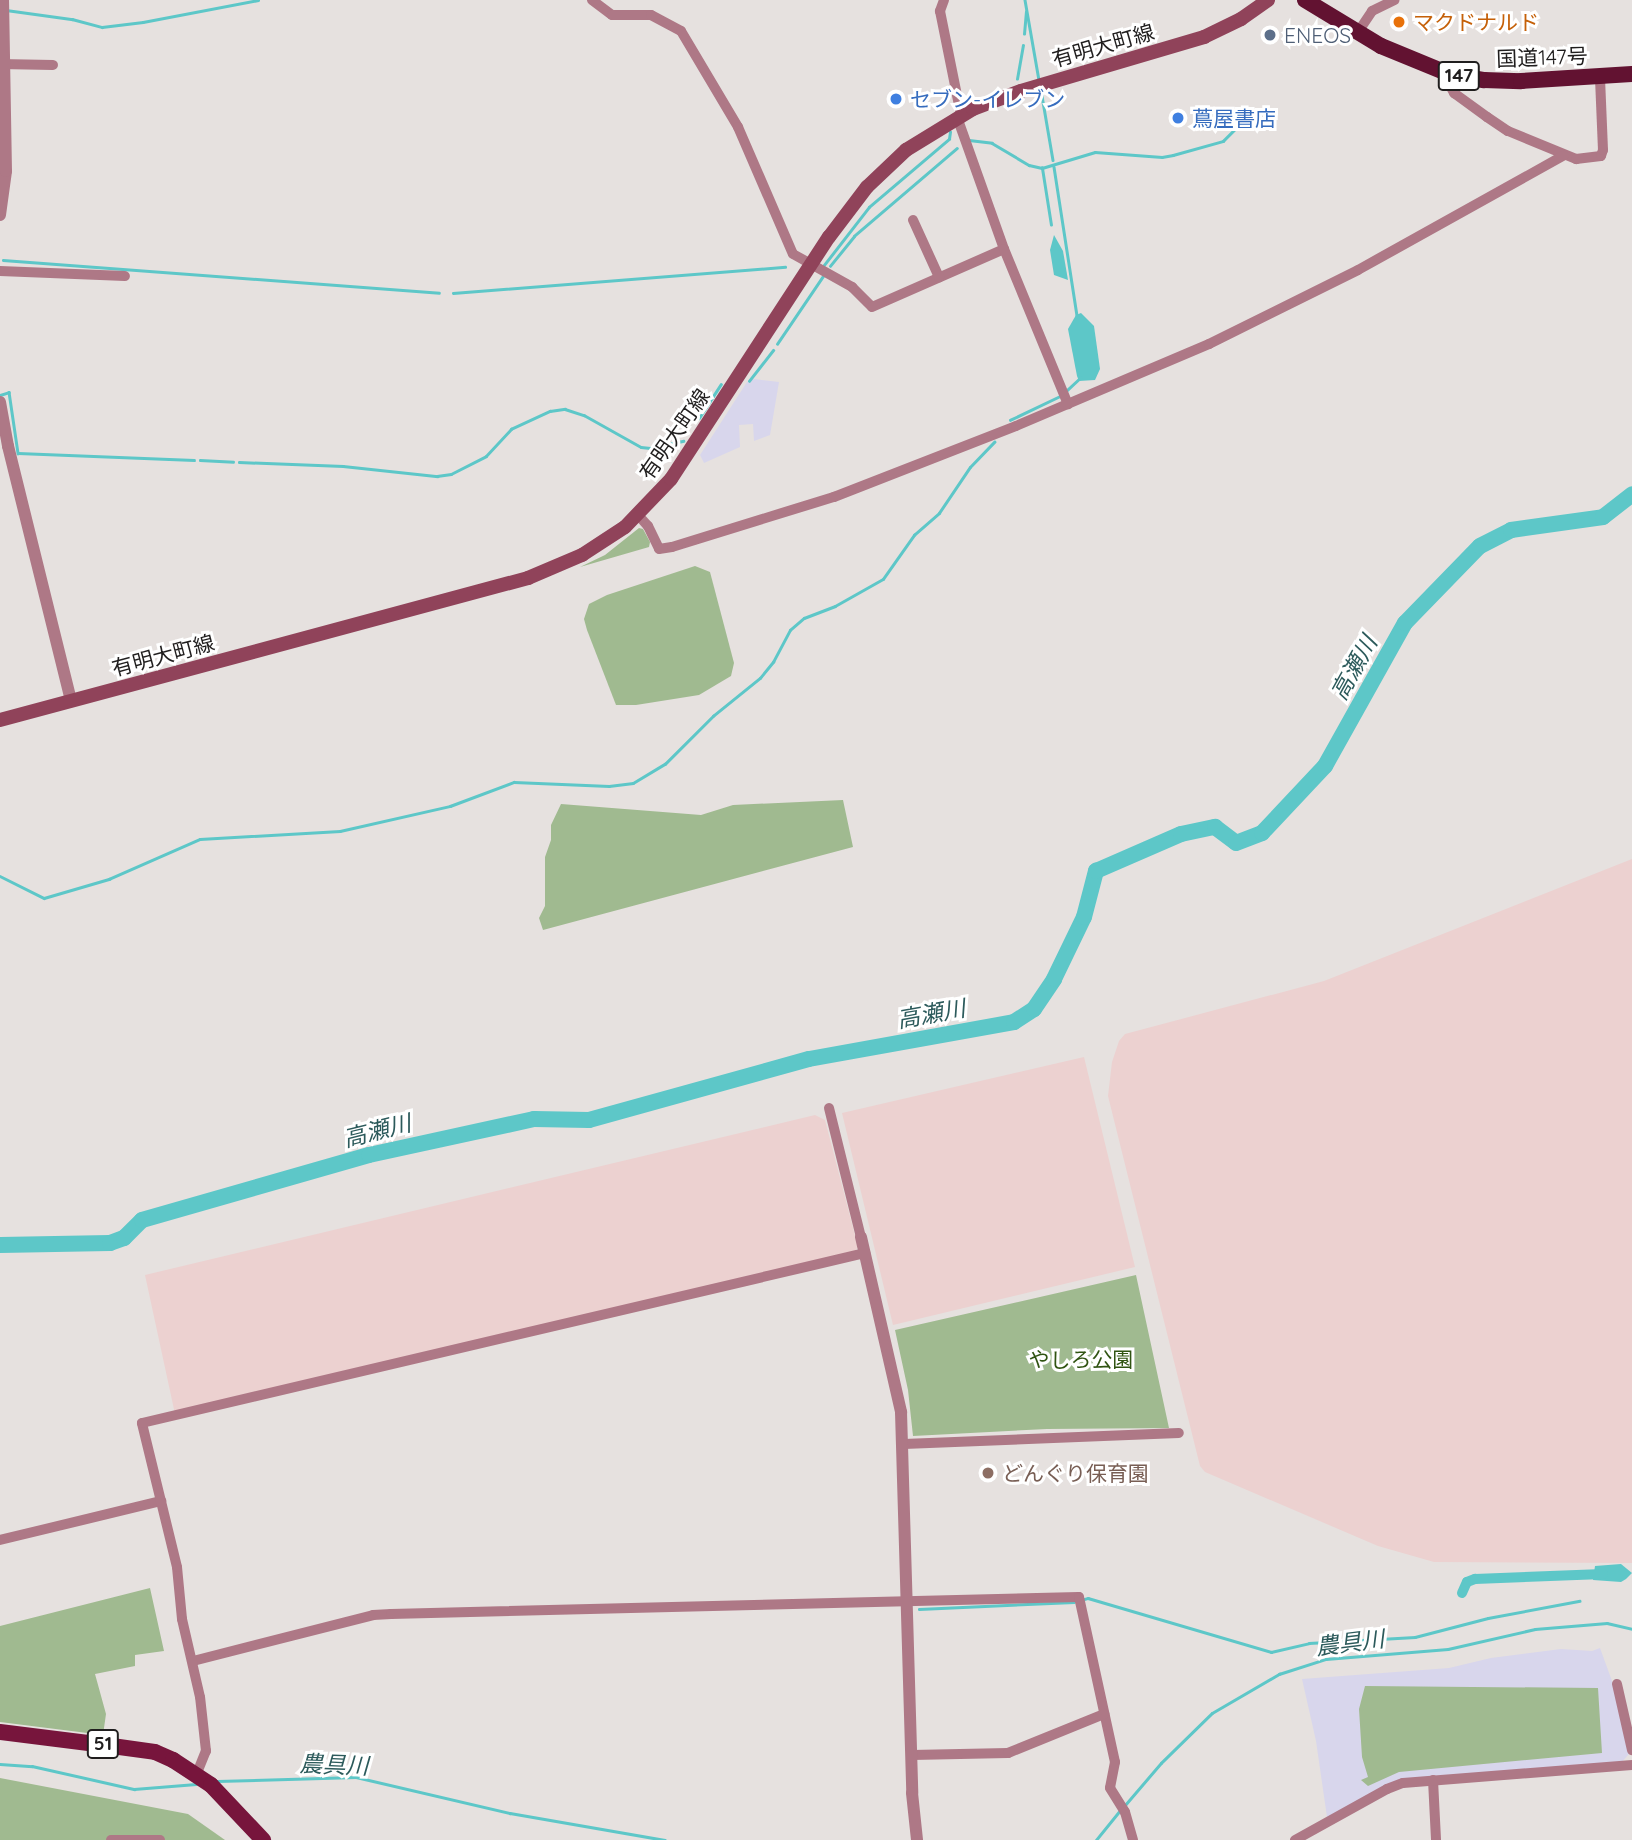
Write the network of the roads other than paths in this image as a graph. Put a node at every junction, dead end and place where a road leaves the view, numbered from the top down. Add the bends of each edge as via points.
1 (3, 0) edge
2 (592, 0) edge
3 (944, 0) edge
4 (1268, 0) edge
5 (1305, 0) edge
6 (1395, 0) edge
7 (1358, 32) junction
8 (1, 64) edge
9 (53, 65) dead end
10 (1449, 74) junction
11 (1632, 74) edge
12 (1600, 76) junction
13 (959, 116) junction
14 (1563, 156) junction
15 (0, 215) edge
16 (913, 220) dead end
17 (1004, 249) junction
18 (812, 264) junction
19 (0, 271) edge
20 (125, 276) dead end
21 (939, 277) junction
22 (0, 402) edge
23 (1068, 404) junction
24 (638, 515) junction
25 (71, 701) junction
26 (0, 720) edge
27 (830, 1108) dead end
28 (862, 1237) joint
29 (865, 1253) junction
30 (1179, 1433) dead end
31 (904, 1444) junction
32 (161, 1501) junction
33 (0, 1539) edge
34 (908, 1602) junction
35 (193, 1661) junction
36 (1617, 1684) dead end
37 (1104, 1714) junction
38 (0, 1732) edge
39 (1632, 1749) edge
40 (912, 1755) junction
41 (1632, 1765) edge
42 (199, 1775) junction
43 (1433, 1780) junction
44 (258, 1838) edge
45 (111, 1840) edge
46 (160, 1840) edge
47 (917, 1840) edge
48 (1133, 1840) edge
49 (1295, 1840) edge
50 (1436, 1840) edge

1 - 8 street
2 - 18 street via 612,15 651,15 681,30 738,127 786,242 793,254
3 - 13 street via 940,11
4 - 13 main road, 有明大町線 via 1204,37 1031,88
5 - 7 highway, 国道147号 / 147
6 - 7 street via 1372,11
7 - 10 highway, 国道147号 / 147 via 1410,61
8 - 9 street
8 - 15 street via 6,171
10 - 12 highway, 国道147号 / 147 via 1521,82
10 - 14 street via 1447,82 1454,93 1487,117
11 - 12 highway, 国道147号 / 147
12 - 14 street via 1604,150 1593,158
13 - 17 street
13 - 18 main road, 有明大町線 via 887,167 849,210
14 - 23 street via 1346,277 1209,344
16 - 21 street
17 - 21 street
17 - 23 street
18 - 21 street via 852,286 872,307
18 - 24 main road, 有明大町線 via 671,479
19 - 20 street
22 - 25 street
23 - 24 street via 834,497 672,547 659,549
24 - 25 main road, 有明大町線 via 582,555 527,578
25 - 26 main road, 有明大町線
27 - 28 street
28 - 29 street
29 - 31 street via 896,1379
29 - 32 street via 142,1423
30 - 31 street
31 - 34 street
32 - 33 street
32 - 35 street via 177,1567 181,1619
34 - 35 street via 373,1615
34 - 37 street via 1079,1597
34 - 40 street
35 - 42 street via 206,1751
36 - 39 street
37 - 40 street via 1009,1753
37 - 48 street via 1116,1767 1111,1791 1125,1812
38 - 42 main road, 51 via 155,1752
40 - 47 street
41 - 43 street
42 - 44 main road, 51
43 - 49 street via 1394,1785
43 - 50 street
45 - 46 street

